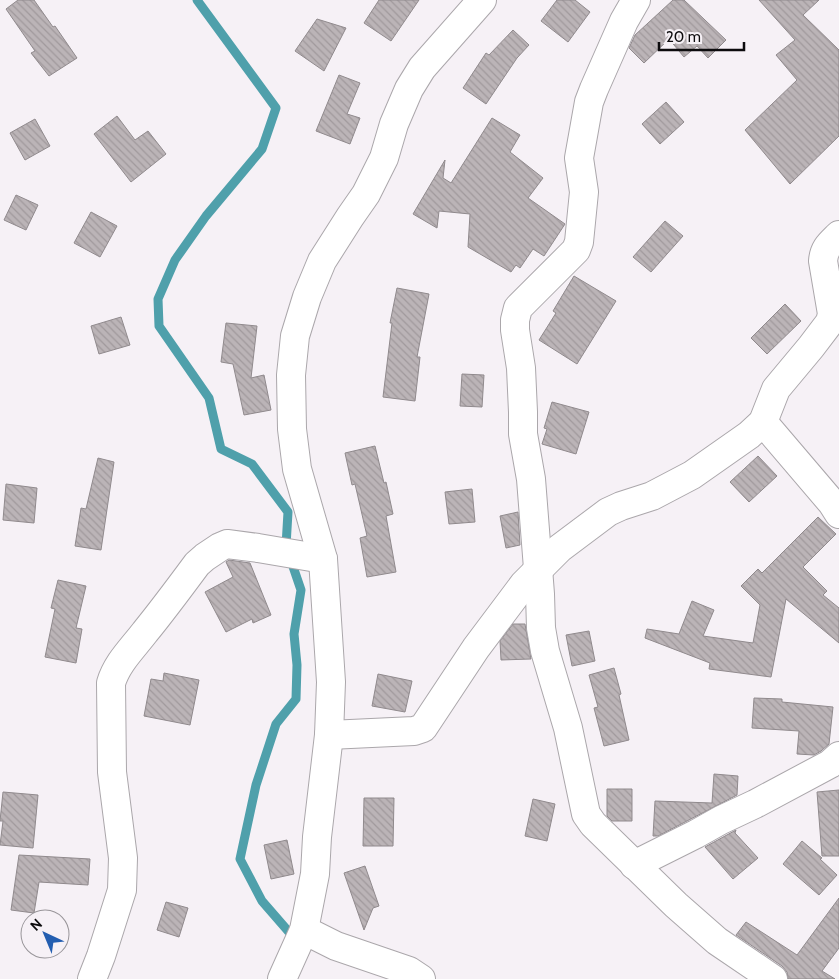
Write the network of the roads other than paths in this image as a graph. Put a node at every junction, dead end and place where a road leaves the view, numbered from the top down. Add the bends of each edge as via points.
1 (482, 0) edge
2 (636, 0) edge
3 (839, 235) edge
4 (763, 422) junction
5 (839, 514) edge
6 (323, 559) junction
7 (538, 571) junction
8 (329, 736) junction
9 (839, 756) edge
10 (634, 864) junction
11 (304, 930) junction
12 (92, 979) edge
13 (282, 979) edge
14 (421, 979) edge
15 (773, 979) edge

1 - 6 street via 422,68 409,89 384,158 366,194 322,261 295,336 291,375 297,469
2 - 7 street via 589,102 579,158 584,192 576,250 518,308 515,320
3 - 4 street via 826,249 823,262 832,314 830,322 782,380
4 - 5 street
4 - 7 street via 692,475 652,496 608,512 560,548
6 - 8 street via 332,682
6 - 12 street via 227,544 220,547 197,564 114,673 111,683 112,772 123,858 122,890
7 - 8 street via 524,584 476,648 423,728
7 - 10 street via 545,651 568,728 586,814
8 - 11 street via 315,874
9 - 10 street via 755,804
10 - 15 street via 717,941
11 - 13 street
11 - 14 street via 336,946 409,971

